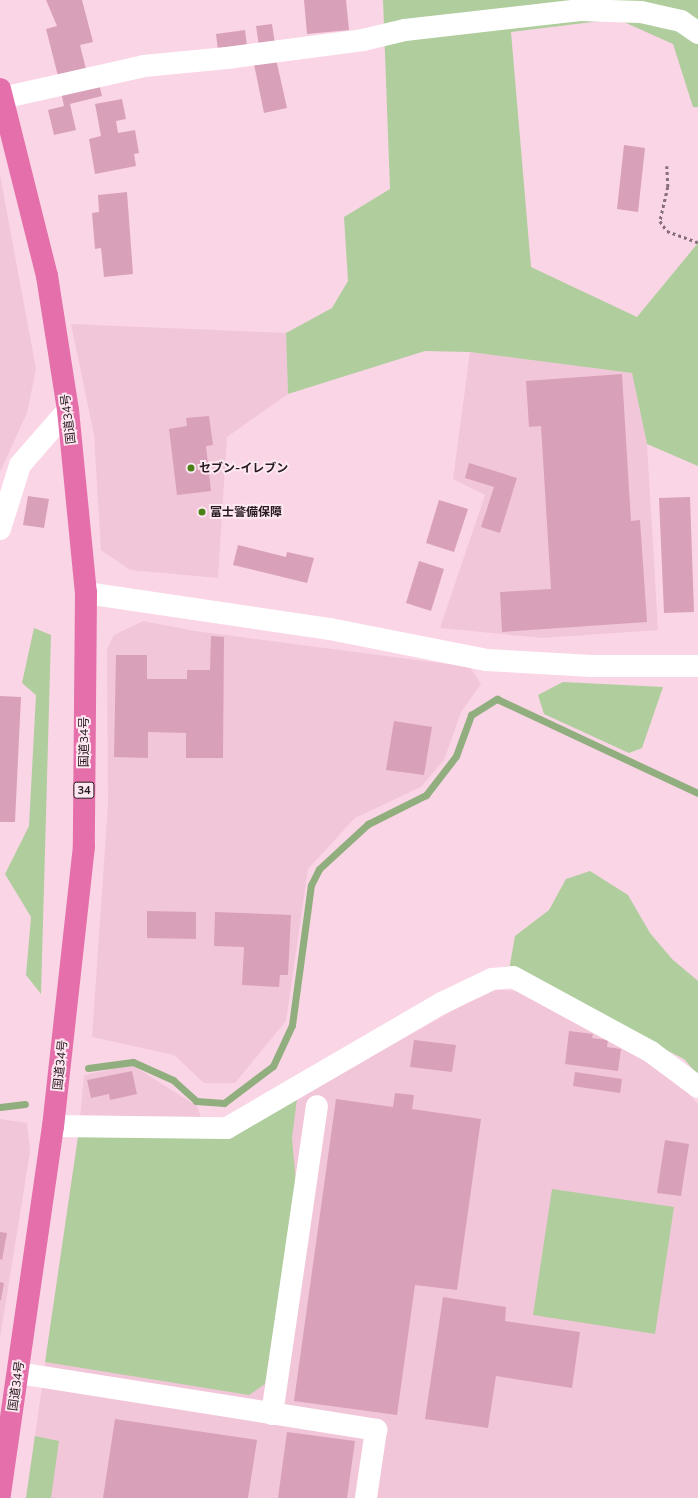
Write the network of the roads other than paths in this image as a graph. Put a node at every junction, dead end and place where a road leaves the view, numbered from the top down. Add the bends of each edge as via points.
1 (698, 33) edge
2 (1, 93) edge
3 (68, 410) junction
4 (0, 529) edge
5 (86, 593) junction
6 (698, 666) edge
7 (698, 1088) edge
8 (316, 1106) dead end
9 (54, 1126) junction
10 (18, 1373) junction
11 (272, 1414) junction
12 (0, 1494) edge
13 (366, 1498) edge

1 - 2 street via 681,21 641,12 580,10 405,30 363,40 227,58 144,66
2 - 3 highway, 国道34号 / 34 via 47,276
3 - 4 street via 20,465
3 - 5 highway, 国道34号 / 34
5 - 6 street via 330,629 486,660 592,666
5 - 9 highway, 国道34号 / 34 via 84,846
7 - 9 street via 651,1052 513,977 492,979 442,1004 227,1128
8 - 11 street
9 - 10 highway, 国道34号 / 34
10 - 11 street
10 - 12 highway, 国道34号 / 34
11 - 13 street via 376,1430

